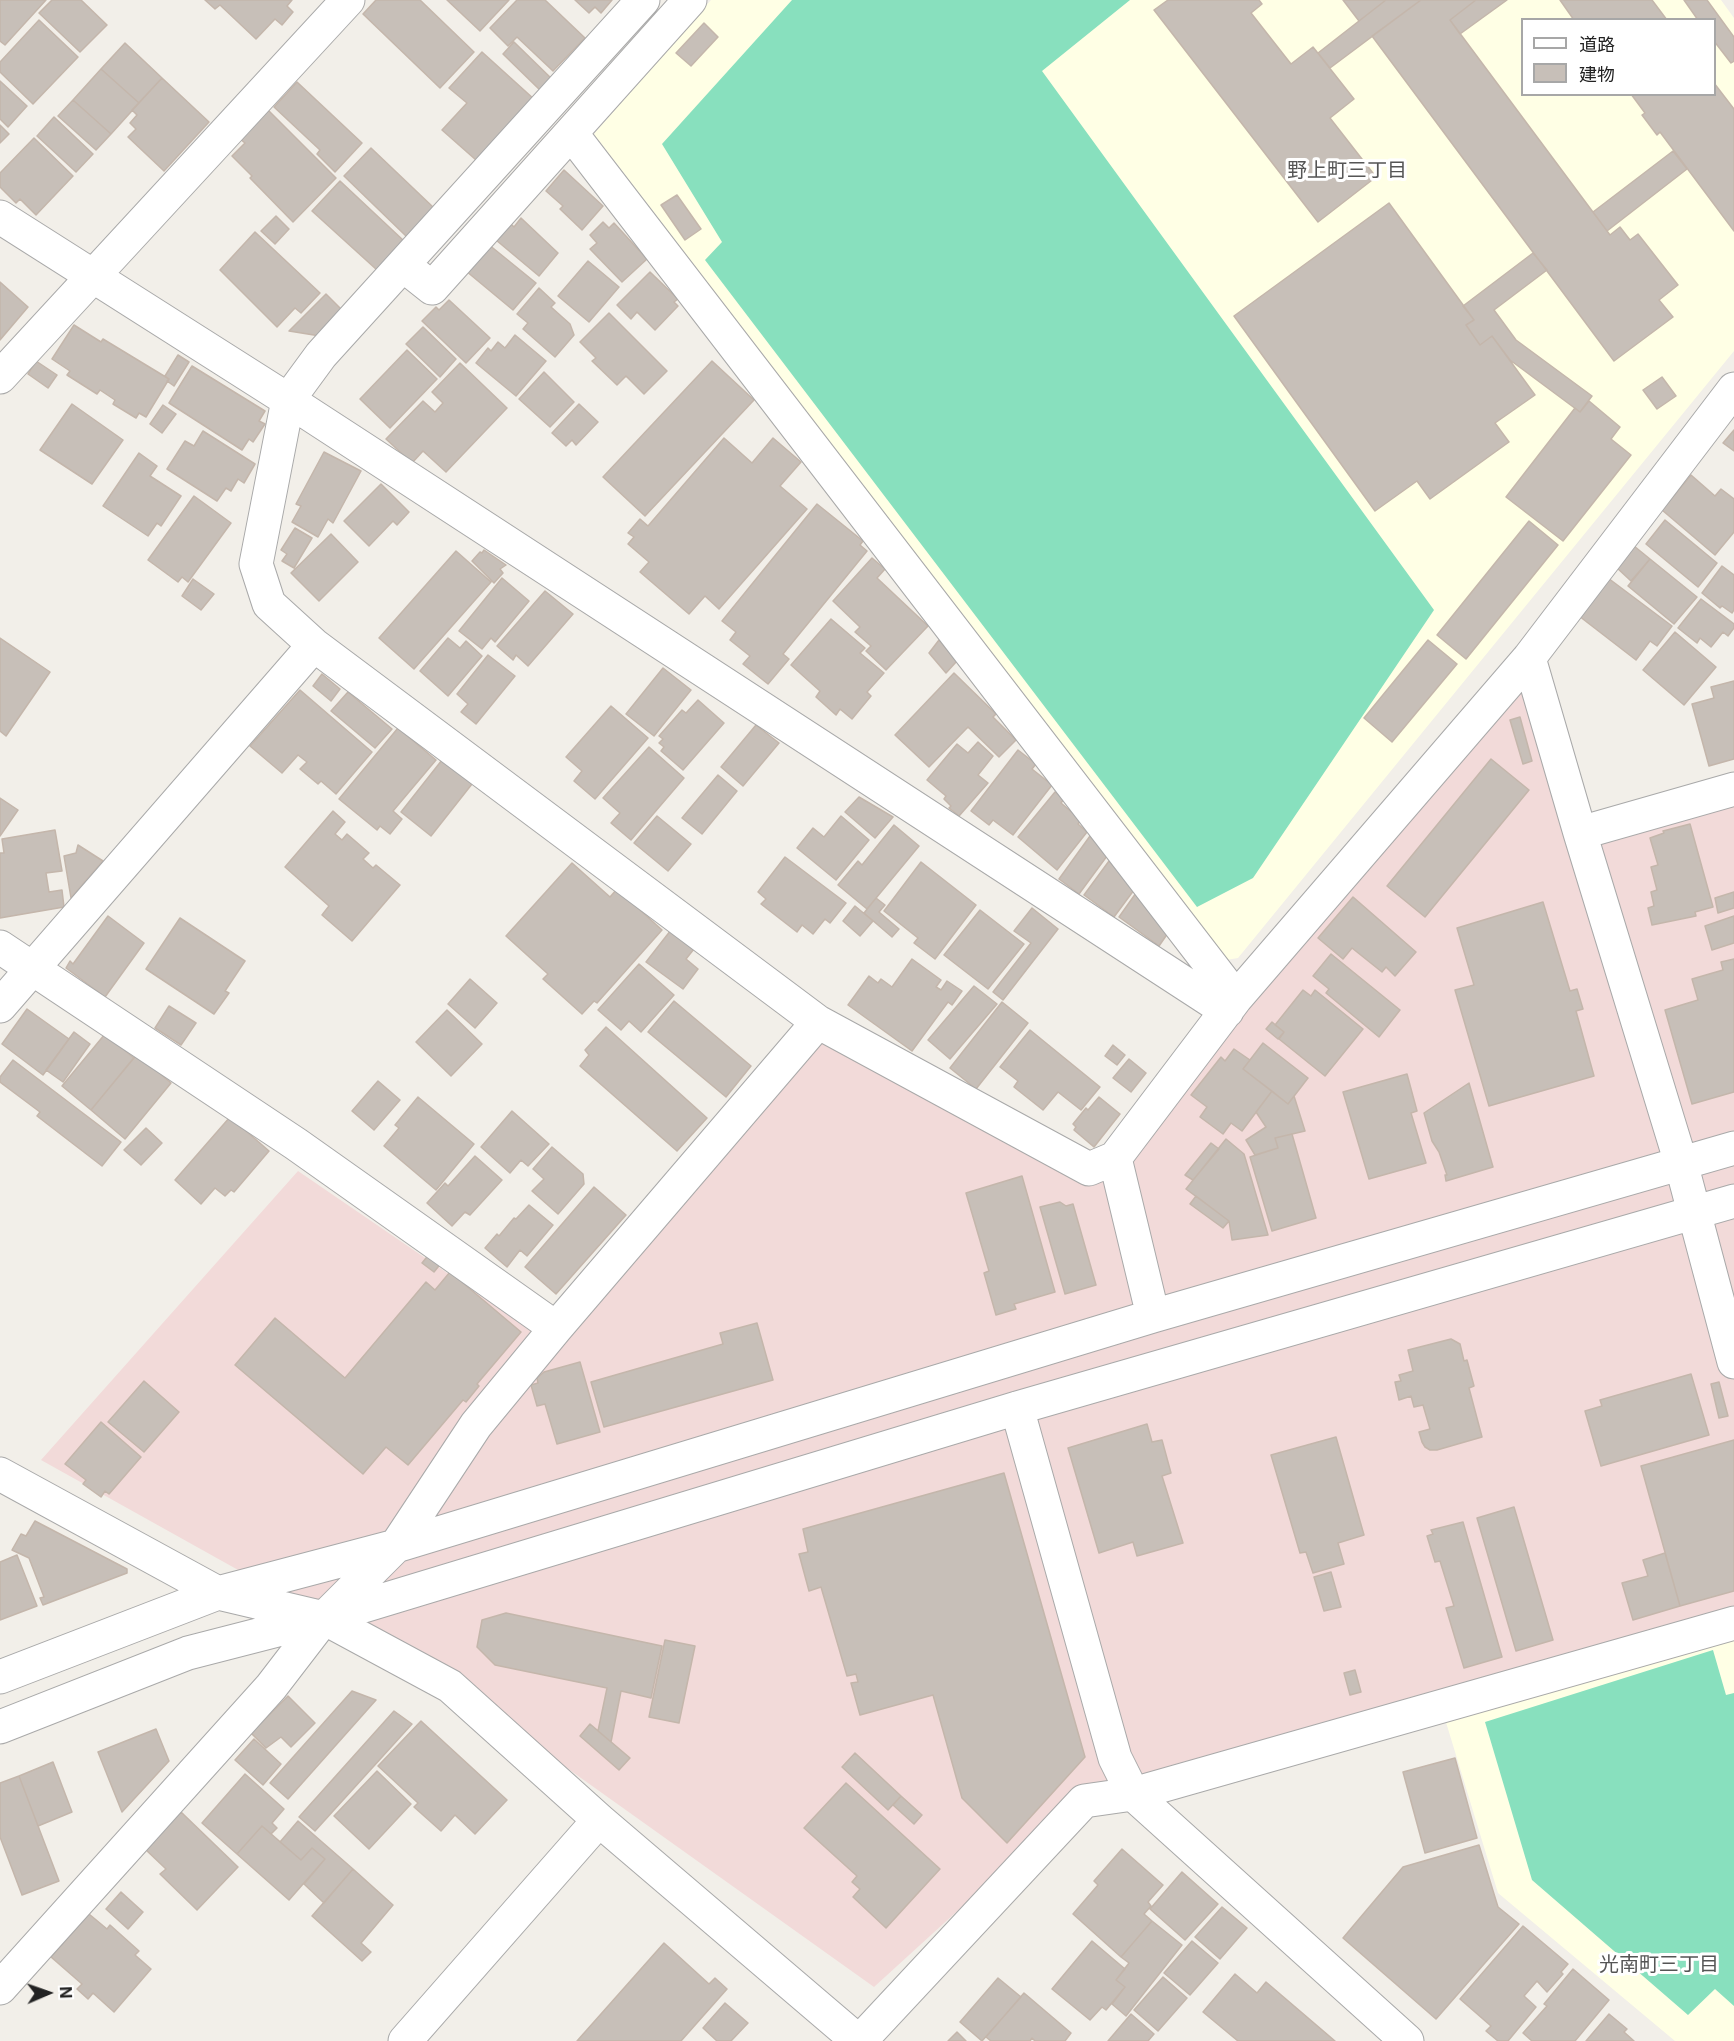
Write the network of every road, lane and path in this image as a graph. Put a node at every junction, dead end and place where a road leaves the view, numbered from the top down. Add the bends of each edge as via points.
1 (348, 0) edge
2 (643, 0) edge
3 (690, 0) edge
4 (571, 133) junction
5 (0, 217) edge
6 (403, 266) junction
7 (92, 275) junction
8 (0, 376) edge
9 (1734, 389) edge
10 (288, 400) junction
11 (314, 645) junction
12 (1529, 658) junction
13 (1734, 789) edge
14 (1580, 833) junction
15 (0, 947) edge
16 (33, 969) junction
17 (1231, 1004) junction
18 (0, 1006) edge
19 (818, 1022) junction
20 (1734, 1148) edge
21 (1115, 1158) junction
22 (1681, 1163) junction
23 (1734, 1201) edge
24 (1695, 1212) junction
25 (1153, 1316) junction
26 (556, 1328) junction
27 (1734, 1362) edge
28 (1017, 1408) junction
29 (0, 1474) edge
30 (396, 1545) junction
31 (218, 1593) junction
32 (324, 1618) junction
33 (1734, 1623) edge
34 (0, 1677) edge
35 (0, 1726) edge
36 (1133, 1794) junction
37 (599, 1820) junction
38 (0, 1988) edge
39 (405, 2041) edge
40 (859, 2041) edge
41 (1407, 2041) edge

1 - 7 street
2 - 6 street
3 - 4 street
4 - 6 street via 432,288
4 - 17 street
5 - 7 street
6 - 10 street via 321,355
7 - 8 street
7 - 10 street
9 - 12 street
10 - 11 street via 256,564 269,604
10 - 17 street
11 - 16 street
11 - 19 street
12 - 14 street
12 - 17 street
13 - 14 street
14 - 22 street
15 - 16 street
16 - 18 street
16 - 26 street via 296,1144
17 - 21 street
19 - 21 street via 1089,1169
19 - 26 street
20 - 22 street
21 - 25 street
22 - 24 street
22 - 25 street
23 - 24 street
24 - 27 street
24 - 28 street
25 - 30 street
26 - 30 street via 476,1425
28 - 32 street
28 - 36 street via 1115,1758
29 - 31 street
30 - 31 street
30 - 32 street
31 - 32 street
31 - 34 street
32 - 35 street via 188,1653
32 - 37 street via 450,1686
32 - 38 street via 271,1687
33 - 36 street
36 - 40 street via 1084,1802
36 - 41 street
37 - 39 street
37 - 40 street

